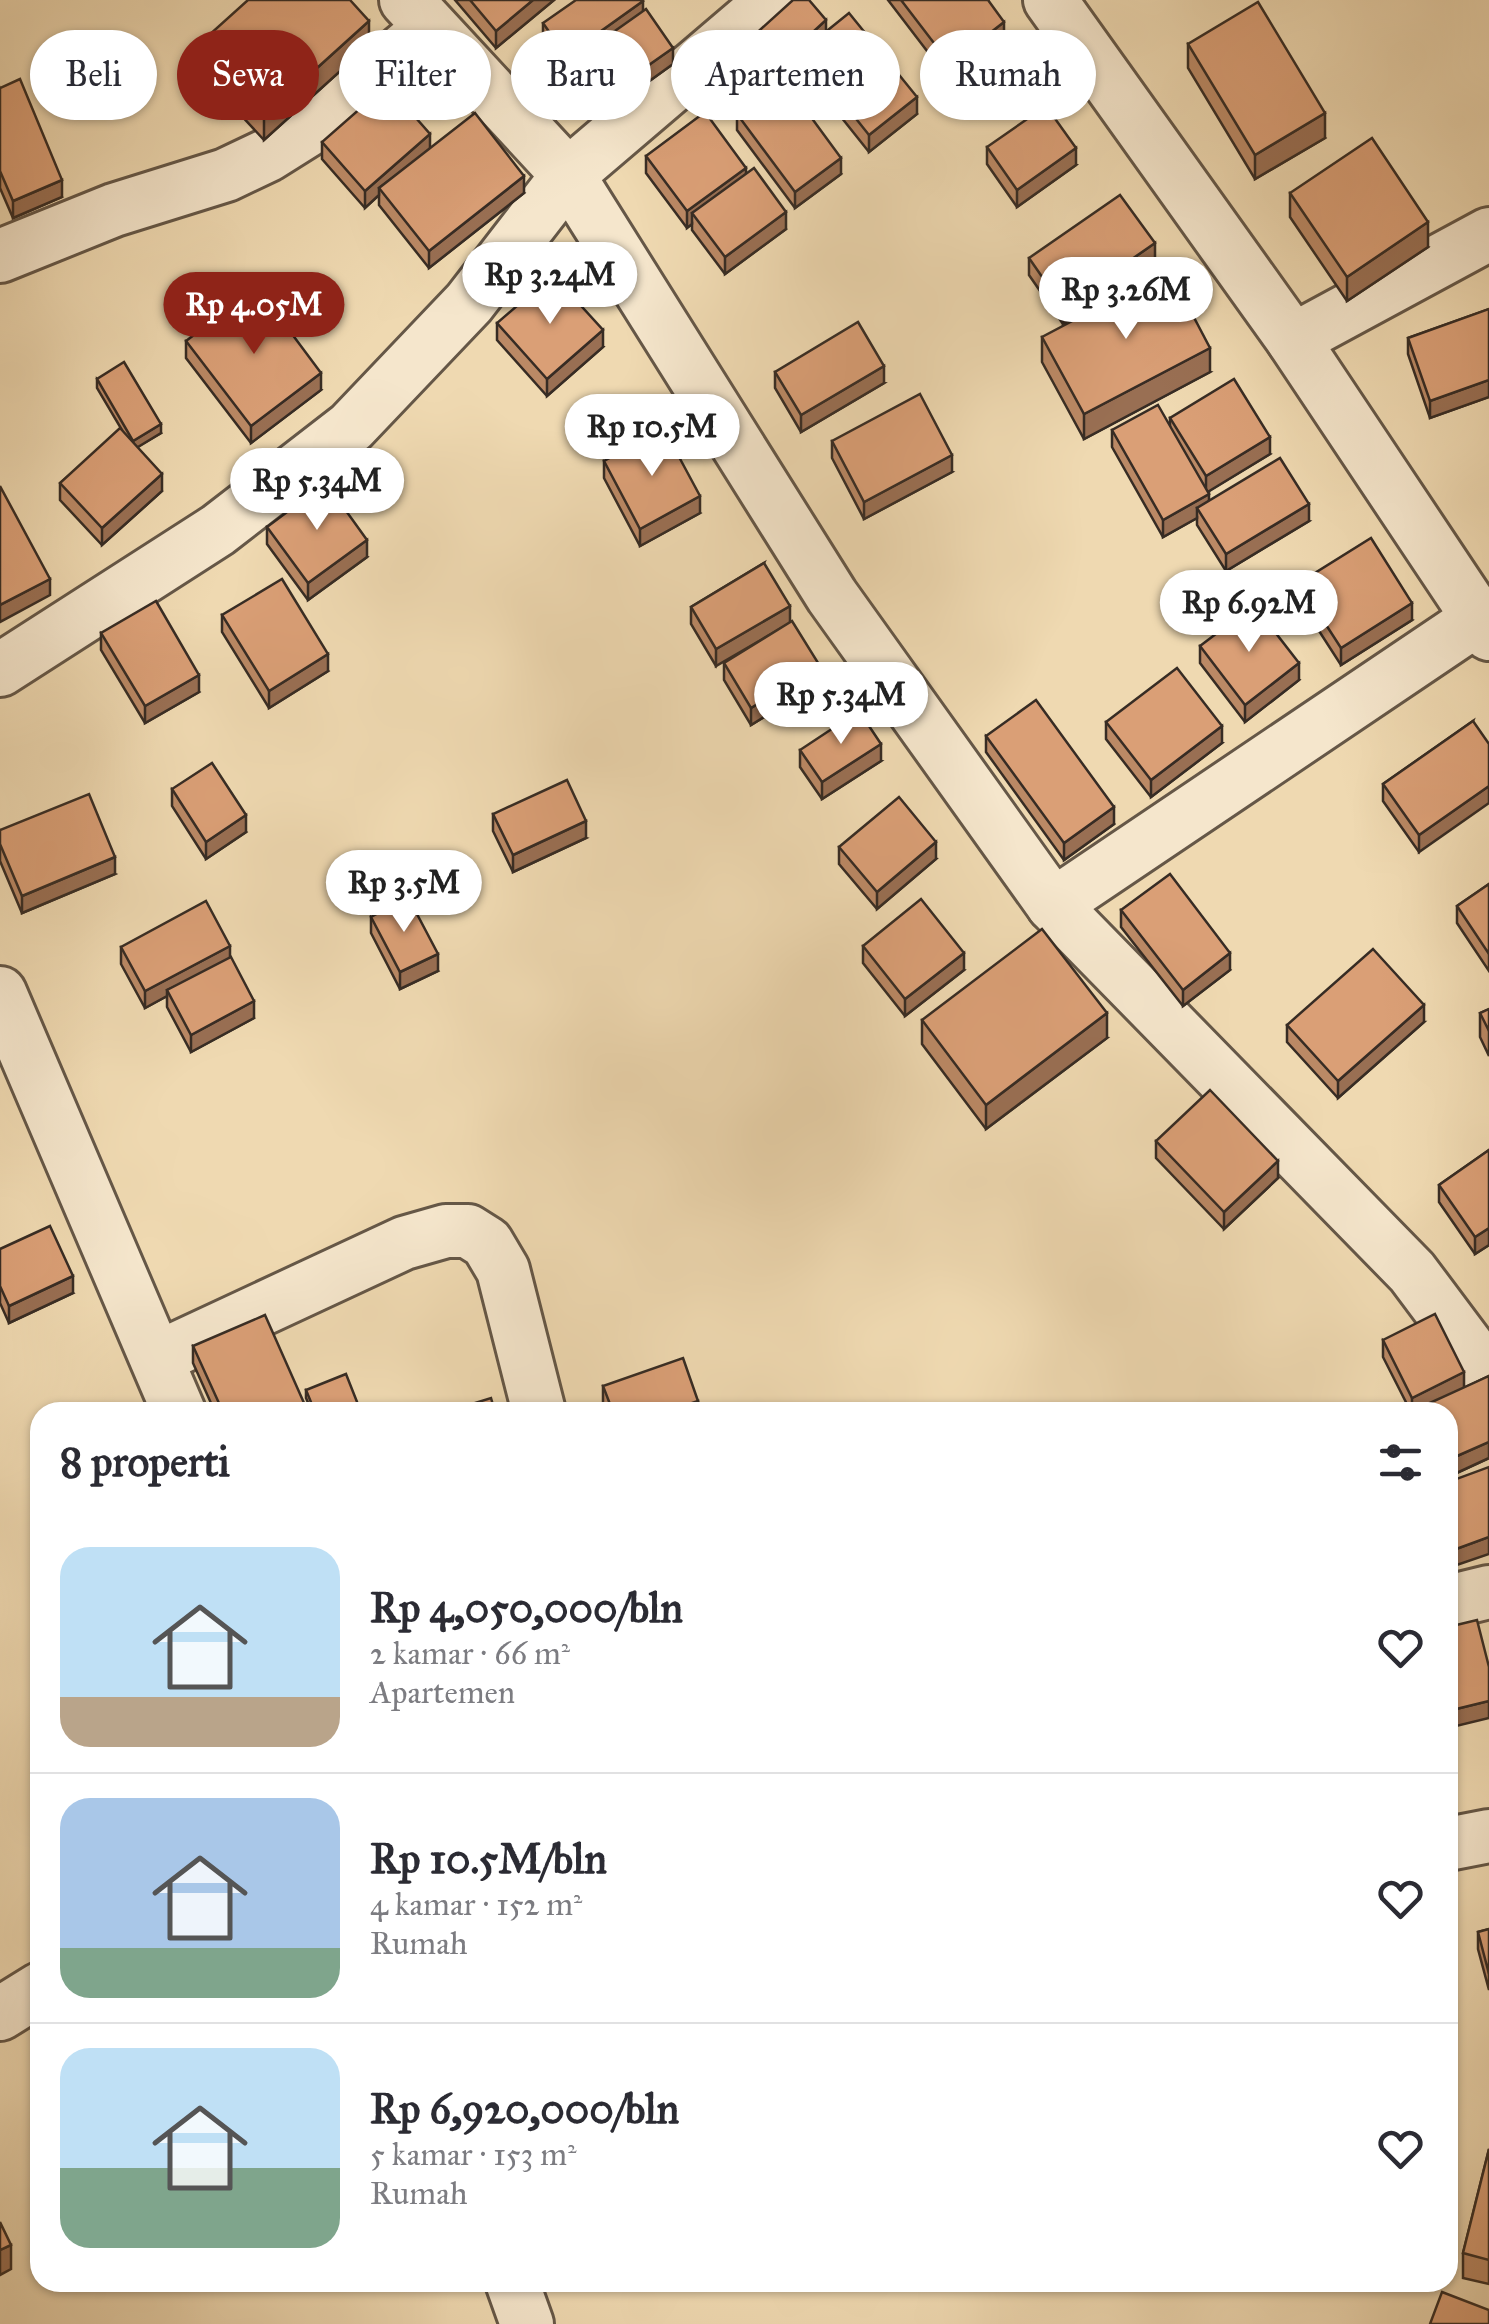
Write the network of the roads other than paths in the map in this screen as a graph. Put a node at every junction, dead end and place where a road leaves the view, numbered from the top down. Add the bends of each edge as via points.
1 (773, 0) edge
2 (1050, 0) edge
3 (418, 14) edge
4 (568, 175) junction
5 (1489, 234) edge
6 (0, 256) edge
7 (1293, 340) junction
8 (1484, 626) edge
9 (0, 670) edge
10 (1053, 905) junction
11 (0, 993) edge
12 (157, 1358) junction
13 (1489, 1374) edge
14 (175, 1402) edge
15 (536, 1402) edge
16 (1489, 1592) edge
17 (1458, 1600) edge
18 (1489, 1836) edge
19 (1458, 1842) edge
20 (30, 1995) edge
21 (0, 2014) edge
22 (516, 2292) edge
23 (528, 2324) edge

1 - 4 street
2 - 7 street
3 - 4 street
3 - 6 street via 311,128 268,155
4 - 9 street via 470,303 351,427 218,530
4 - 10 street via 832,596
5 - 7 street
7 - 8 street
8 - 10 street
10 - 13 street via 1412,1272
11 - 12 street
12 - 14 street
12 - 15 street via 404,1243 446,1230 468,1232 486,1243 503,1270
16 - 17 street
18 - 19 street
20 - 21 street
22 - 23 street

